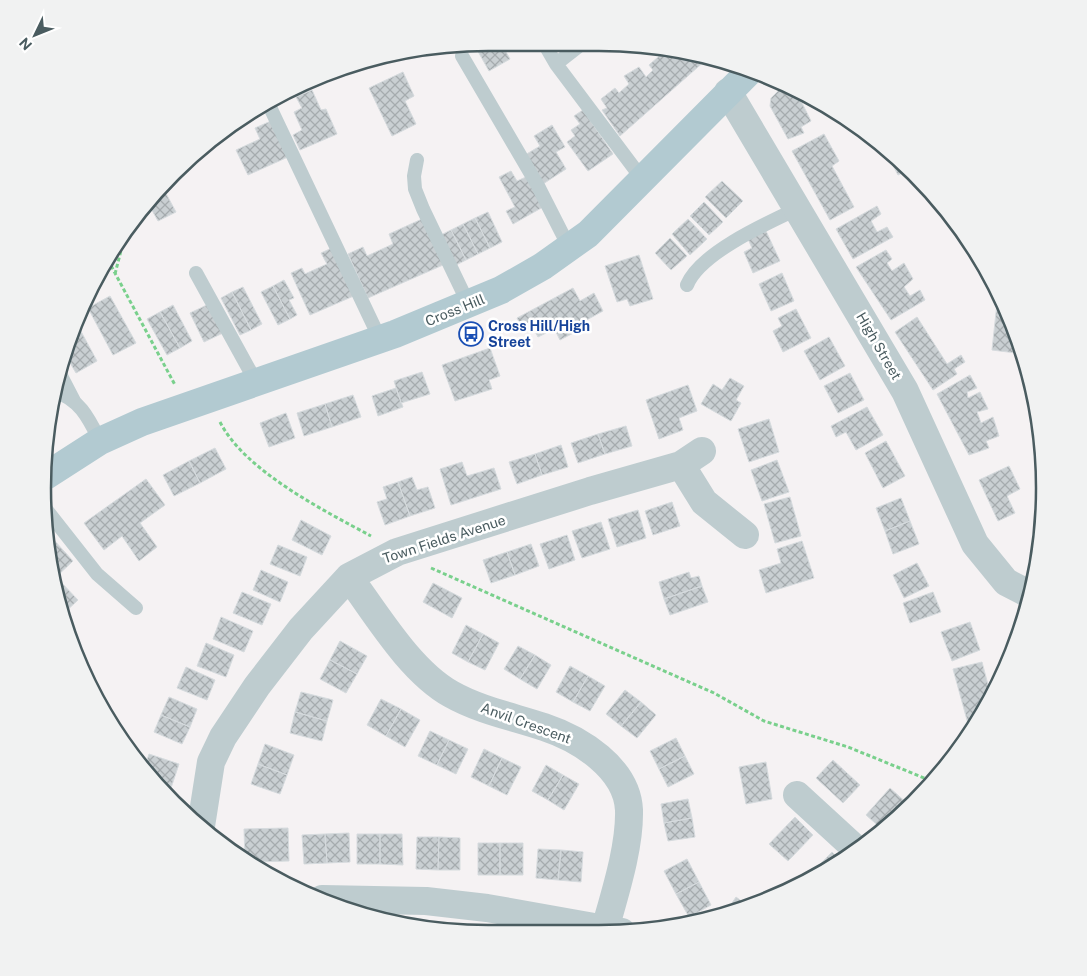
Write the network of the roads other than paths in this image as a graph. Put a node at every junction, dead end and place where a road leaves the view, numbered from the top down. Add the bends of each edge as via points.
1 (548, 51) edge
2 (573, 51) edge
3 (462, 56) dead end
4 (556, 64) junction
5 (737, 83) edge
6 (271, 109) edge
7 (417, 160) dead end
8 (643, 180) junction
9 (797, 209) junction
10 (570, 249) junction
11 (196, 273) dead end
12 (687, 285) dead end
13 (469, 305) junction
14 (380, 339) junction
15 (64, 382) edge
16 (256, 382) junction
17 (62, 395) edge
18 (75, 401) junction
19 (100, 441) junction
20 (52, 473) edge
21 (52, 517) edge
22 (745, 534) dead end
23 (349, 578) junction
24 (1023, 591) edge
25 (136, 608) dead end
26 (798, 795) dead end
27 (202, 818) edge
28 (851, 844) edge
29 (341, 899) edge
30 (615, 924) edge
31 (581, 925) edge

1 - 4 lane
2 - 4 lane
3 - 10 lane via 538,186
4 - 8 lane
5 - 8 main road, Cross Hill
5 - 9 street, High Street
6 - 14 lane
7 - 13 lane via 415,189
8 - 10 main road, Cross Hill
9 - 12 lane via 736,240 700,267
9 - 24 street, High Street via 905,391 975,544 1006,582
10 - 13 main road, Cross Hill
11 - 16 lane
13 - 14 main road, Cross Hill
14 - 16 main road, Cross Hill
15 - 18 lane
16 - 19 main road, Cross Hill
17 - 18 lane
18 - 19 lane via 86,413
19 - 20 main road, Cross Hill
21 - 25 lane via 97,574
22 - 23 street, Town Fields Avenue via 704,502 691,458 397,552
23 - 27 street, Town Fields Avenue via 301,629 223,736 211,762
23 - 30 street, Anvil Crescent via 400,646 426,675 451,694 576,741 614,773 625,791 629,809
26 - 28 street
29 - 31 street via 426,901

